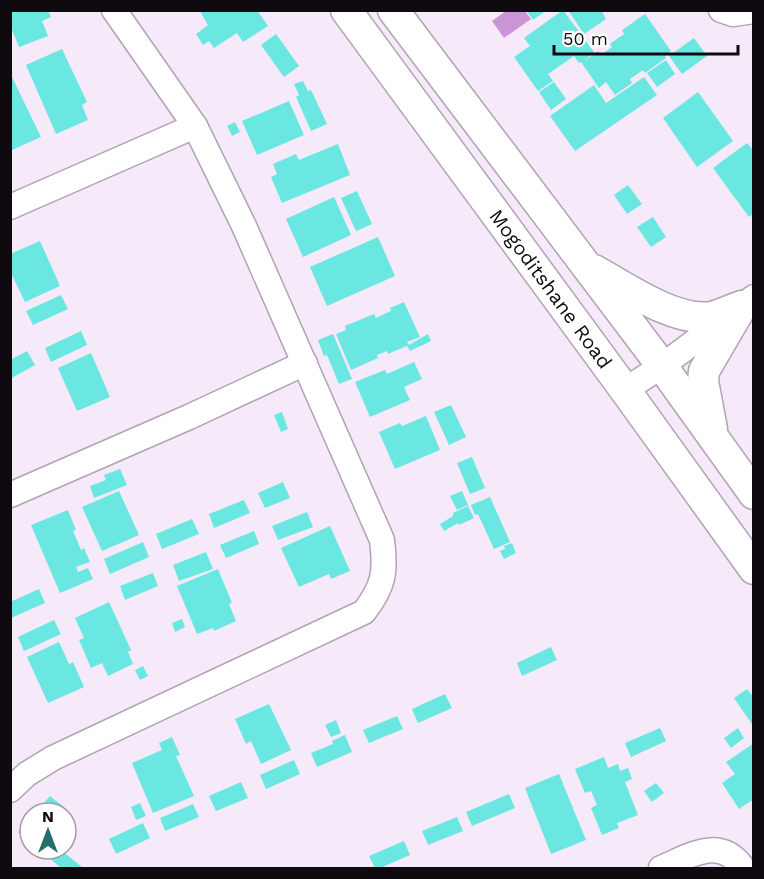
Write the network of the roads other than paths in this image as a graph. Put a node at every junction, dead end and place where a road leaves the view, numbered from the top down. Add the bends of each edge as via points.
1 (114, 10) edge
2 (346, 10) edge
3 (393, 10) edge
4 (721, 10) edge
5 (753, 11) edge
6 (195, 126) junction
7 (10, 207) edge
8 (584, 264) junction
9 (747, 301) edge
10 (305, 363) junction
11 (662, 366) junction
12 (625, 390) junction
13 (715, 440) junction
14 (753, 494) edge
15 (10, 495) edge
16 (753, 570) edge
17 (10, 790) edge
18 (660, 868) edge
19 (743, 868) edge

1 - 6 street
2 - 12 main road, Mogoditshane Road
3 - 8 main road, Mogoditshane Road
4 - 5 street via 733,14
6 - 7 street
6 - 10 street
8 - 9 main road via 676,312 696,317 712,317
8 - 11 main road, Mogoditshane Road
9 - 11 street
9 - 13 main road via 704,371
10 - 15 street
10 - 17 street via 382,540 384,576 376,596 364,612 53,758
11 - 12 street
11 - 13 main road, Mogoditshane Road
12 - 16 main road, Mogoditshane Road
13 - 14 main road, Mogoditshane Road
18 - 19 street via 708,850 728,854

